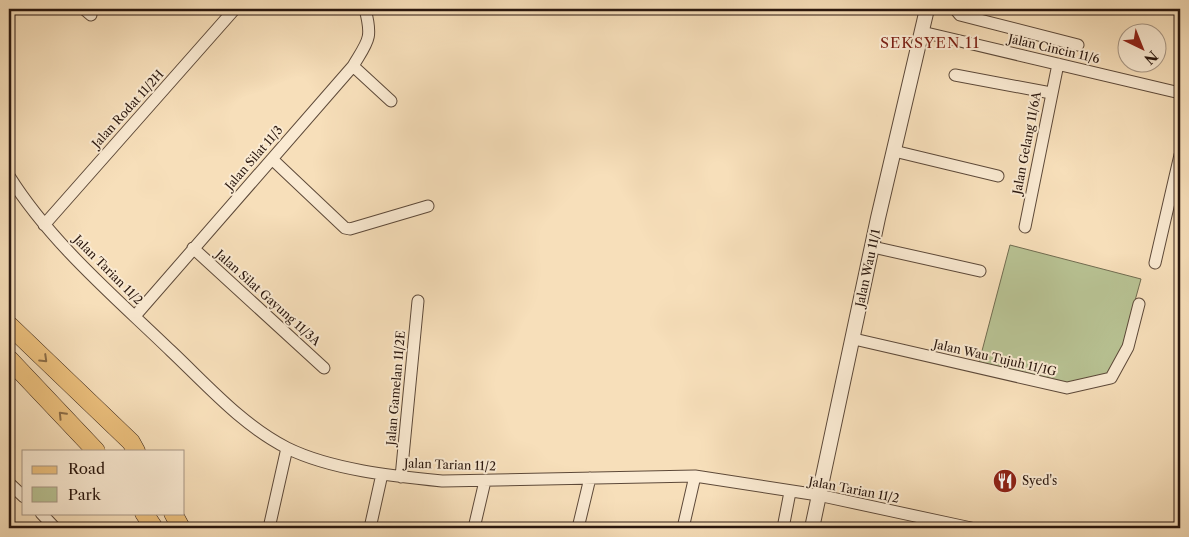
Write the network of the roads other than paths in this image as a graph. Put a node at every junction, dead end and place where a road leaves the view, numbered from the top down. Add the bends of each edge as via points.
1 (365, 9) edge
2 (927, 9) edge
3 (955, 10) edge
4 (233, 11) dead end
5 (922, 32) junction
6 (1078, 45) dead end
7 (1058, 64) junction
8 (353, 66) junction
9 (955, 75) dead end
10 (1051, 93) junction
11 (1180, 93) edge
12 (391, 101) dead end
13 (894, 151) junction
14 (1180, 155) edge
15 (272, 159) junction
16 (9, 176) edge
17 (998, 176) dead end
18 (428, 206) dead end
19 (44, 225) junction
20 (1025, 227) dead end
21 (873, 247) junction
22 (194, 248) junction
23 (1155, 263) dead end
24 (980, 270) dead end
25 (418, 301) dead end
26 (1139, 304) dead end
27 (135, 316) junction
28 (9, 325) edge
29 (854, 339) junction
30 (9, 359) edge
31 (324, 368) dead end
32 (287, 448) junction
33 (95, 450) edge
34 (135, 450) edge
35 (382, 474) junction
36 (695, 476) junction
37 (401, 477) junction
38 (590, 478) junction
39 (485, 481) junction
40 (9, 484) edge
41 (790, 492) junction
42 (22, 495) edge
43 (818, 495) junction
44 (42, 514) edge
45 (145, 514) edge
46 (174, 514) edge
47 (55, 528) edge
48 (154, 528) edge
49 (181, 528) edge
50 (269, 528) edge
51 (370, 528) edge
52 (474, 528) edge
53 (578, 528) edge
54 (683, 528) edge
55 (783, 528) edge
56 (812, 528) edge
57 (971, 528) edge

1 - 8 street, Jalan Silat 11/3 via 371,30
2 - 5 street, Jalan Wau 11/1
3 - 6 street via 960,15
4 - 19 street, Jalan Rodat 11/2H
5 - 7 street, Jalan Cincin 11/6
5 - 13 street, Jalan Wau 11/1
7 - 10 street, Jalan Gelang 11/6A
7 - 11 street, Jalan Cincin 11/6
8 - 12 street
8 - 15 street, Jalan Silat 11/3
9 - 10 street
10 - 20 street, Jalan Gelang 11/6A
13 - 17 street
13 - 21 street, Jalan Wau 11/1
14 - 23 street
15 - 18 street via 345,228
15 - 22 street, Jalan Silat 11/3
16 - 19 street, Jalan Tarian 11/2
19 - 27 street, Jalan Tarian 11/2
21 - 24 street
21 - 29 street, Jalan Wau 11/1
22 - 27 street, Jalan Silat 11/3
22 - 31 street, Jalan Silat Gayung 11/3A
25 - 37 street, Jalan Gamelan 11/2E
26 - 29 street, Jalan Wau Tujuh 11/1G via 1128,347 1111,378 1067,388
27 - 32 street, Jalan Tarian 11/2 via 241,417
28 -> 34 main road via 131,442
29 - 43 street, Jalan Wau 11/1
33 -> 30 main road
32 - 35 street, Jalan Tarian 11/2 via 317,460
32 - 50 street
35 - 37 street, Jalan Tarian 11/2
35 - 51 street
36 - 38 street, Jalan Tarian 11/2
36 - 41 street, Jalan Tarian 11/2
36 - 54 street
37 - 39 street, Jalan Tarian 11/2
38 - 39 street, Jalan Tarian 11/2
38 - 53 street
39 - 52 street
40 - 42 street
41 - 43 street, Jalan Tarian 11/2
41 - 55 street
43 - 56 street, Jalan Wau 11/1
43 - 57 street, Jalan Tarian 11/2
44 - 47 street
45 - 48 main road
46 - 49 main road

